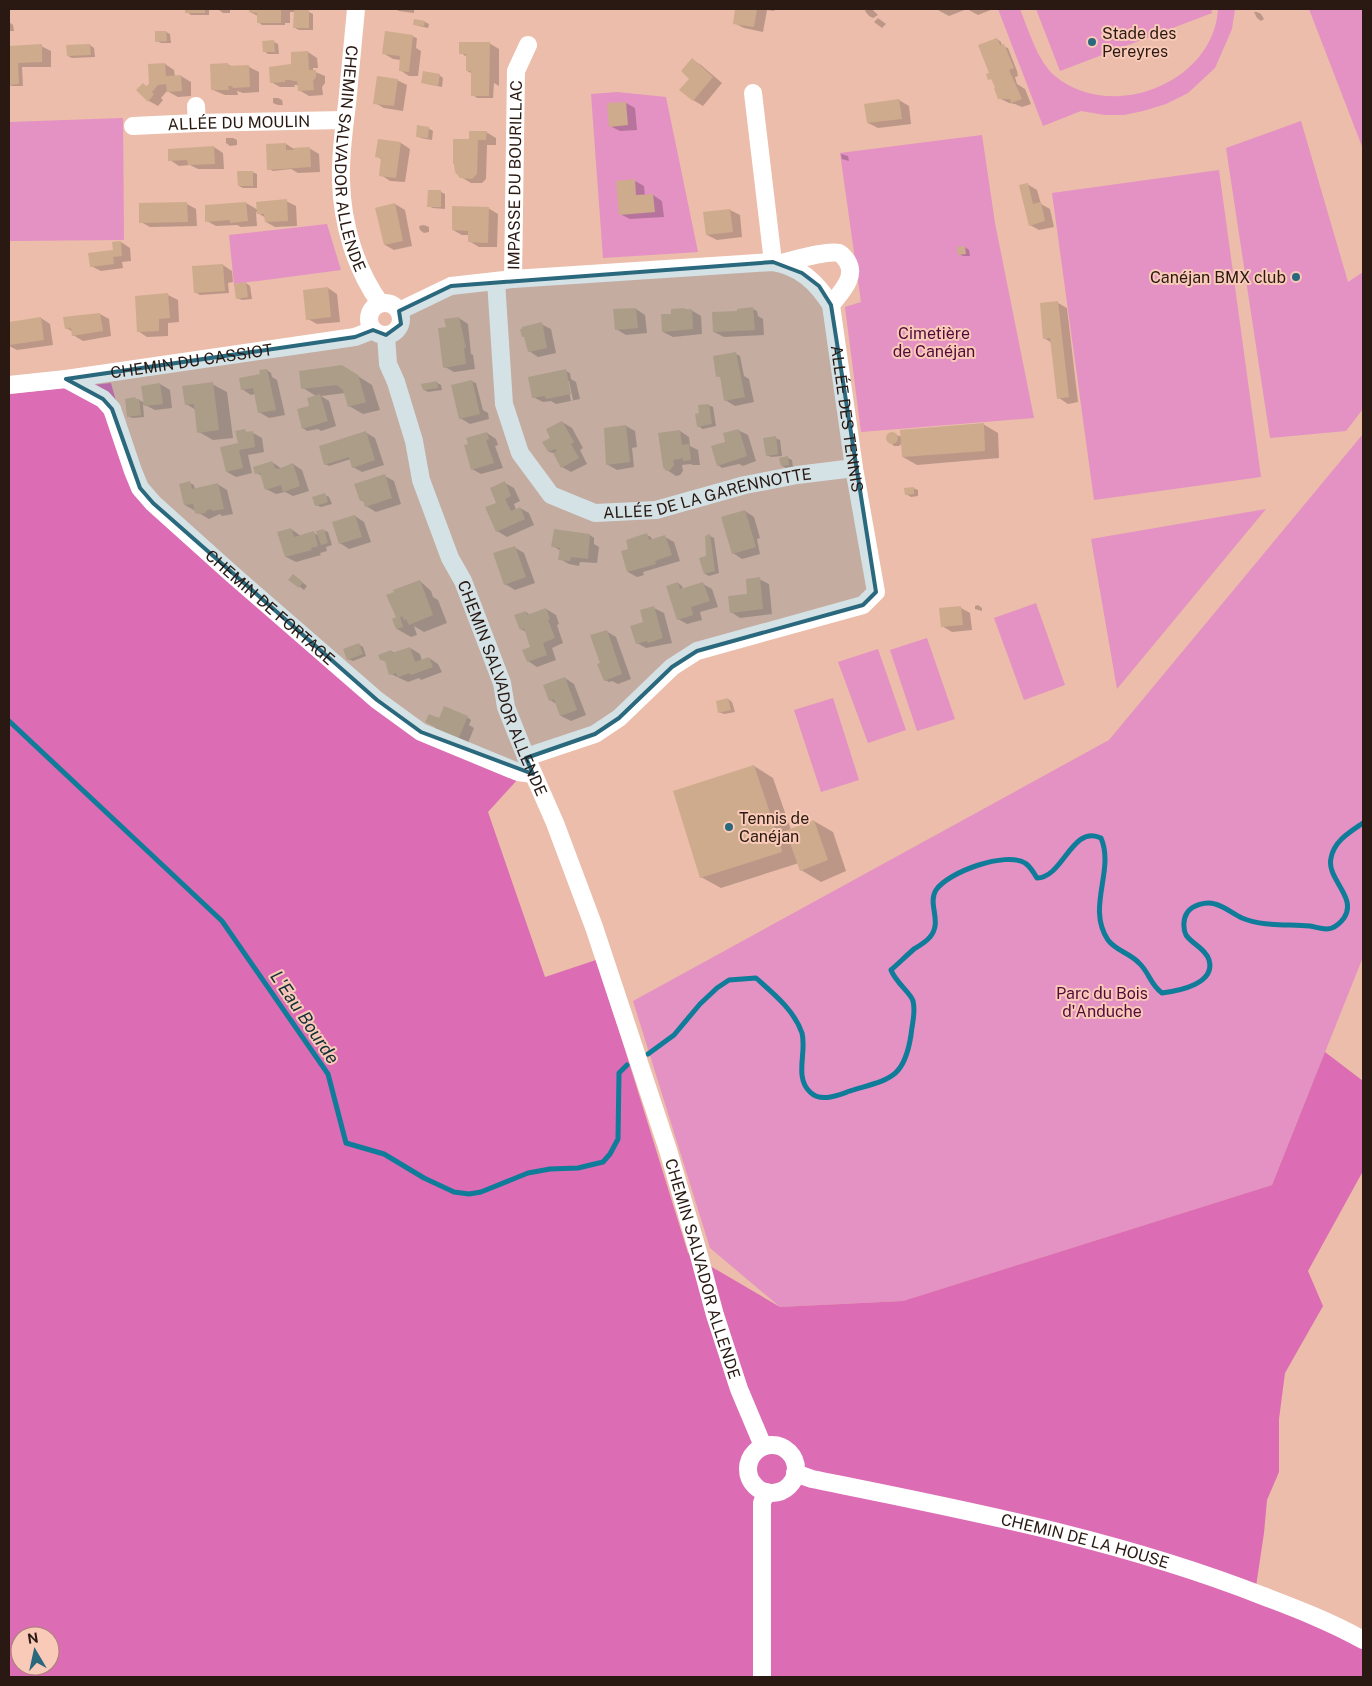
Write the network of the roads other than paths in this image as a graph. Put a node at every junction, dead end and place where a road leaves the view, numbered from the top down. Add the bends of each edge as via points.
1 (356, 9) edge
2 (528, 44) dead end
3 (753, 93) dead end
4 (345, 120) junction
5 (133, 126) dead end
6 (777, 262) junction
7 (504, 280) junction
8 (380, 303) junction
9 (831, 305) junction
10 (399, 311) junction
11 (379, 333) junction
12 (66, 379) junction
13 (9, 384) edge
14 (854, 468) junction
15 (526, 757) junction
16 (533, 774) junction
17 (763, 1446) junction
18 (795, 1473) junction
19 (766, 1492) junction
20 (1363, 1640) edge
21 (762, 1677) edge

1 - 4 street, CHEMIN SALVADOR ALLENDE
2 - 7 street, IMPASSE DU BOURILLAC via 516,71
3 - 6 street
4 - 5 street, ALLÉE DU MOULIN via 197,114
4 - 8 street, CHEMIN SALVADOR ALLENDE via 340,179 347,225 367,285
6 - 7 street
6 - 9 street, ALLÉE DES TENNIS via 802,273 819,286
6 - 9 street via 838,253 845,257 851,266 850,276
7 - 10 street via 451,286
7 - 14 street, ALLÉE DE LA GARENNOTTE via 504,404 520,453 551,495 595,513 656,510 745,486
8 - 10 street via 391,303
8 - 11 street via 369,315 369,323
9 - 14 street, ALLÉE DES TENNIS
10 - 11 street via 402,317 398,330 392,334
11 - 12 street, CHEMIN DU CASSIOT
11 - 15 street, CHEMIN SALVADOR ALLENDE via 414,441 422,480 450,558 463,581 502,683 506,706
12 - 13 street, CHEMIN DU CASSIOT
12 - 16 street, CHEMIN DE FORTAGE via 103,399 112,409 136,480 153,503 377,700 421,732 518,772
14 - 15 street, ALLÉE DES TENNIS via 876,592 863,605 697,651 672,667 619,718 595,734
15 - 16 street, CHEMIN SALVADOR ALLENDE
16 - 17 street, CHEMIN SALVADOR ALLENDE via 585,902 673,1168 718,1324
17 - 18 street via 778,1445 790,1453 796,1466
17 - 19 street via 752,1456 748,1470 754,1484
18 - 19 street via 785,1488
18 - 20 street, CHEMIN DE LA HOUSE via 1110,1545 1201,1572 1317,1617
19 - 21 street via 762,1503

